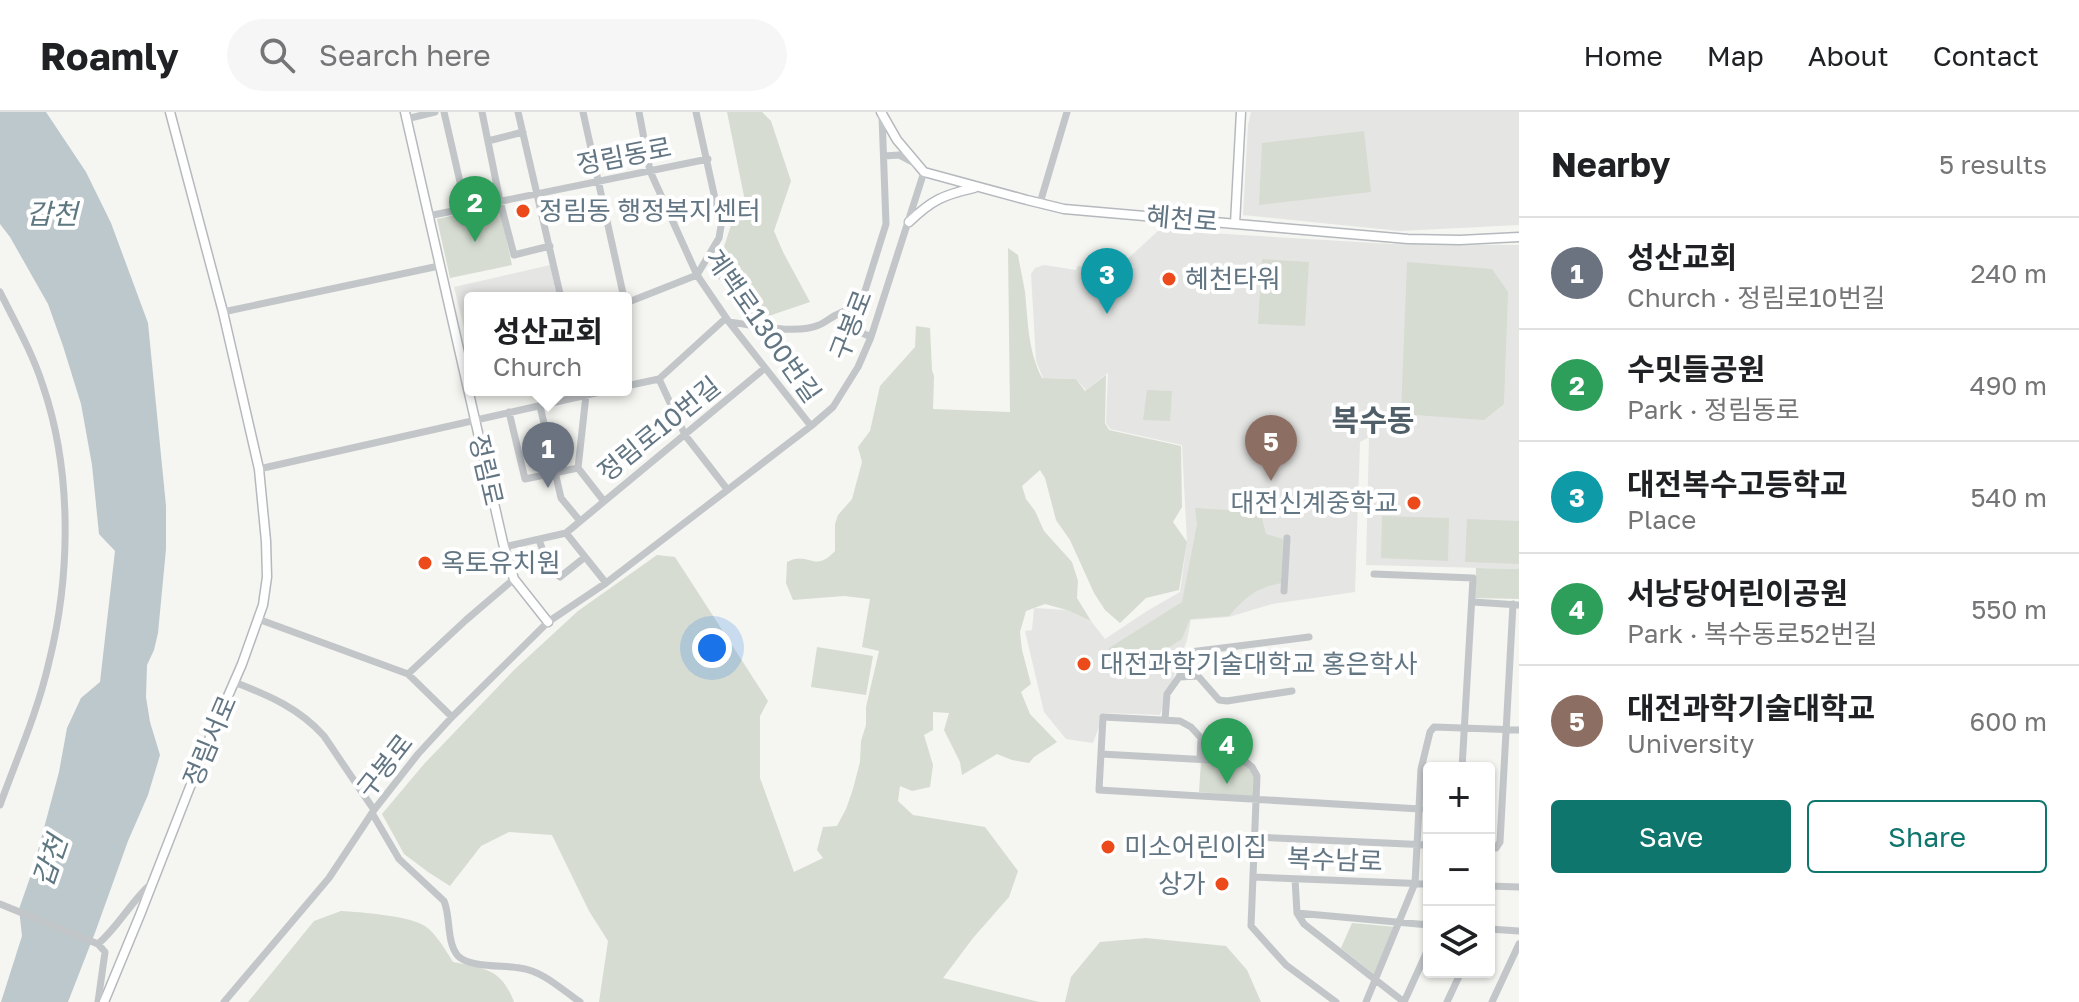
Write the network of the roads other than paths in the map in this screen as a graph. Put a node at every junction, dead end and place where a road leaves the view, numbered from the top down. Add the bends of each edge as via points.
1 (170, 112) edge
2 (435, 112) edge
3 (444, 112) edge
4 (482, 112) edge
5 (518, 112) edge
6 (583, 112) edge
7 (639, 112) edge
8 (696, 112) edge
9 (1067, 112) edge
10 (1241, 112) edge
11 (878, 114) edge
12 (405, 116) edge
13 (523, 132) junction
14 (488, 141) junction
15 (884, 156) junction
16 (708, 159) junction
17 (921, 168) junction
18 (650, 171) junction
19 (598, 182) junction
20 (978, 188) junction
21 (537, 194) junction
22 (500, 201) junction
23 (1040, 203) junction
24 (466, 208) junction
25 (428, 216) junction
26 (909, 222) junction
27 (1235, 224) junction
28 (1519, 237) edge
29 (550, 246) junction
30 (439, 266) junction
31 (697, 275) junction
32 (865, 291) junction
33 (0, 292) edge
34 (560, 292) edge
35 (623, 292) edge
36 (632, 298) edge
37 (223, 312) junction
38 (728, 320) junction
39 (871, 337) junction
40 (765, 368) junction
41 (464, 374) edge
42 (659, 379) junction
43 (632, 385) edge
44 (469, 396) edge
45 (572, 396) edge
46 (585, 396) edge
47 (540, 406) junction
48 (509, 412) junction
49 (475, 421) junction
50 (811, 426) junction
51 (685, 435) junction
52 (578, 468) junction
53 (259, 469) junction
54 (555, 473) junction
55 (727, 489) junction
56 (603, 500) junction
57 (580, 521) junction
58 (566, 533) junction
59 (1287, 538) dead end
60 (539, 540) junction
61 (504, 547) junction
62 (585, 557) junction
63 (1374, 574) dead end
64 (514, 579) junction
65 (606, 583) junction
66 (1284, 591) dead end
67 (1473, 602) junction
68 (1516, 605) edge
69 (258, 619) junction
70 (548, 622) junction
71 (1309, 637) dead end
72 (408, 674) junction
73 (1179, 677) junction
74 (234, 682) junction
75 (1292, 691) dead end
76 (452, 717) junction
77 (1165, 720) junction
78 (1464, 728) junction
79 (1505, 730) junction
80 (1519, 730) edge
81 (1101, 754) junction
82 (1200, 758) junction
83 (1462, 762) edge
84 (1256, 800) junction
85 (0, 805) edge
86 (1420, 809) junction
87 (373, 812) junction
88 (1254, 837) junction
89 (1417, 845) junction
90 (1423, 845) edge
91 (1495, 846) edge
92 (1253, 877) junction
93 (1295, 879) junction
94 (153, 881) junction
95 (1415, 883) junction
96 (1423, 884) edge
97 (1495, 886) edge
98 (1519, 887) edge
99 (3, 905) edge
100 (1297, 913) junction
101 (1399, 923) junction
102 (1423, 925) edge
103 (1495, 929) edge
104 (1519, 931) edge
105 (96, 944) junction
106 (1519, 944) edge
107 (1423, 960) edge
108 (1458, 978) edge
109 (1375, 980) junction
110 (1324, 993) junction
111 (101, 1002) edge
112 (224, 1002) edge
113 (580, 1002) edge
114 (1317, 1002) edge
115 (1336, 1002) edge
116 (1366, 1002) edge
117 (1404, 1002) edge
118 (1447, 1002) edge
119 (1492, 1002) edge

1 - 37 main road, 정림서로
2 - 12 street, 정림로
3 - 24 street
4 - 14 street
5 - 13 street
6 - 19 street
7 - 18 street, 계백로1300번길
8 - 16 street, 정림동로
9 - 23 street
10 - 27 main road
11 - 15 street
11 - 17 main road
12 - 25 main road, 정림로
13 - 14 street
13 - 21 street
14 - 22 street
15 - 17 street via 899,155
15 - 32 street via 886,224
16 - 18 street, 정림동로
16 - 31 street via 721,226
17 - 20 main road, 혜천로
17 - 26 street, 구봉로
18 - 19 street, 정림동로
18 - 31 street, 계백로1300번길
19 - 21 street, 정림동로
19 - 35 street
20 - 23 main road, 혜천로
20 - 26 main road via 941,197
21 - 22 street, 정림동로
21 - 29 street
22 - 24 street, 정림동로
22 - 29 street via 514,255
23 - 27 main road, 혜천로
24 - 25 street, 정림동로
25 - 30 main road, 정림로
26 - 39 street, 구봉로
27 - 28 main road, 혜천로 via 1408,239
29 - 34 street
30 - 37 street
30 - 41 main road, 정림로
31 - 36 street
31 - 38 street, 계백로1300번길
32 - 38 street via 847,311 808,328
32 - 39 street via 857,324
33 - 85 street via 42,382 59,443 64,497 61,585 49,662
37 - 53 main road, 정림서로
38 - 40 street, 계백로1300번길
38 - 42 street
39 - 50 street, 구봉로 via 847,387
40 - 50 street, 계백로1300번길
40 - 51 street, 정림로10번길
42 - 43 street
42 - 51 street
44 - 49 main road, 정림로
45 - 47 street
46 - 52 street
47 - 48 street
47 - 54 street, 정림로10번길
48 - 49 street
48 - 54 street, 정림로 via 525,479
49 - 53 street
49 - 61 main road, 정림로
50 - 55 street, 구봉로
51 - 55 street
51 - 56 street, 정림로10번길
52 - 54 street, 정림로
52 - 56 street
53 - 69 main road, 정림서로 via 267,577
54 - 57 street, 정림로10번길 via 561,498
55 - 65 street, 구봉로
56 - 57 street, 정림로10번길
57 - 58 street, 정림로10번길
58 - 60 street, 정림로10번길
58 - 62 street
59 - 66 street
60 - 61 street, 정림로10번길
60 - 62 street via 549,567 560,577
61 - 64 main road, 정림로
62 - 65 street
63 - 67 street via 1473,578
64 - 70 main road, 정림로
64 - 72 street
65 - 70 street, 구봉로
67 - 68 street
67 - 78 street
68 - 79 street
69 - 72 street
69 - 74 main road, 정림서로
70 - 76 street, 구봉로
71 - 73 street via 1190,652
72 - 76 street
73 - 75 street via 1198,676 1219,700 1227,701
73 - 77 street via 1167,694
74 - 87 street via 286,704 314,725
74 - 94 main road, 정림서로
76 - 87 street, 구봉로
77 - 81 street via 1103,717
77 - 82 street via 1191,727 1201,738
78 - 79 street
78 - 83 street
78 - 86 street, 복수남로 via 1434,727 1430,732 1421,769
79 - 80 street
79 - 91 street via 1500,842
81 - 82 street
81 - 84 street via 1099,790
82 - 84 street via 1246,762 1257,776
84 - 86 street
84 - 88 street
86 - 89 street, 복수남로
87 - 112 street, 구봉로 via 329,878
87 - 113 street via 399,859 444,901 459,956 533,971
88 - 89 street
88 - 92 street
89 - 90 street
89 - 95 street, 복수남로
92 - 93 street, 복수남로
92 - 110 street via 1251,926 1286,965
93 - 95 street, 복수남로
93 - 100 street
94 - 105 street
94 - 111 main road, 정림서로
95 - 96 street, 복수남로
95 - 101 street
97 - 98 street
99 - 105 street
100 - 101 street
100 - 109 street
101 - 102 street
101 - 109 street
103 - 104 street
105 - 111 street via 105,952
106 - 119 street
107 - 117 street
108 - 118 street
109 - 116 street
109 - 117 street
110 - 114 street
110 - 115 street

